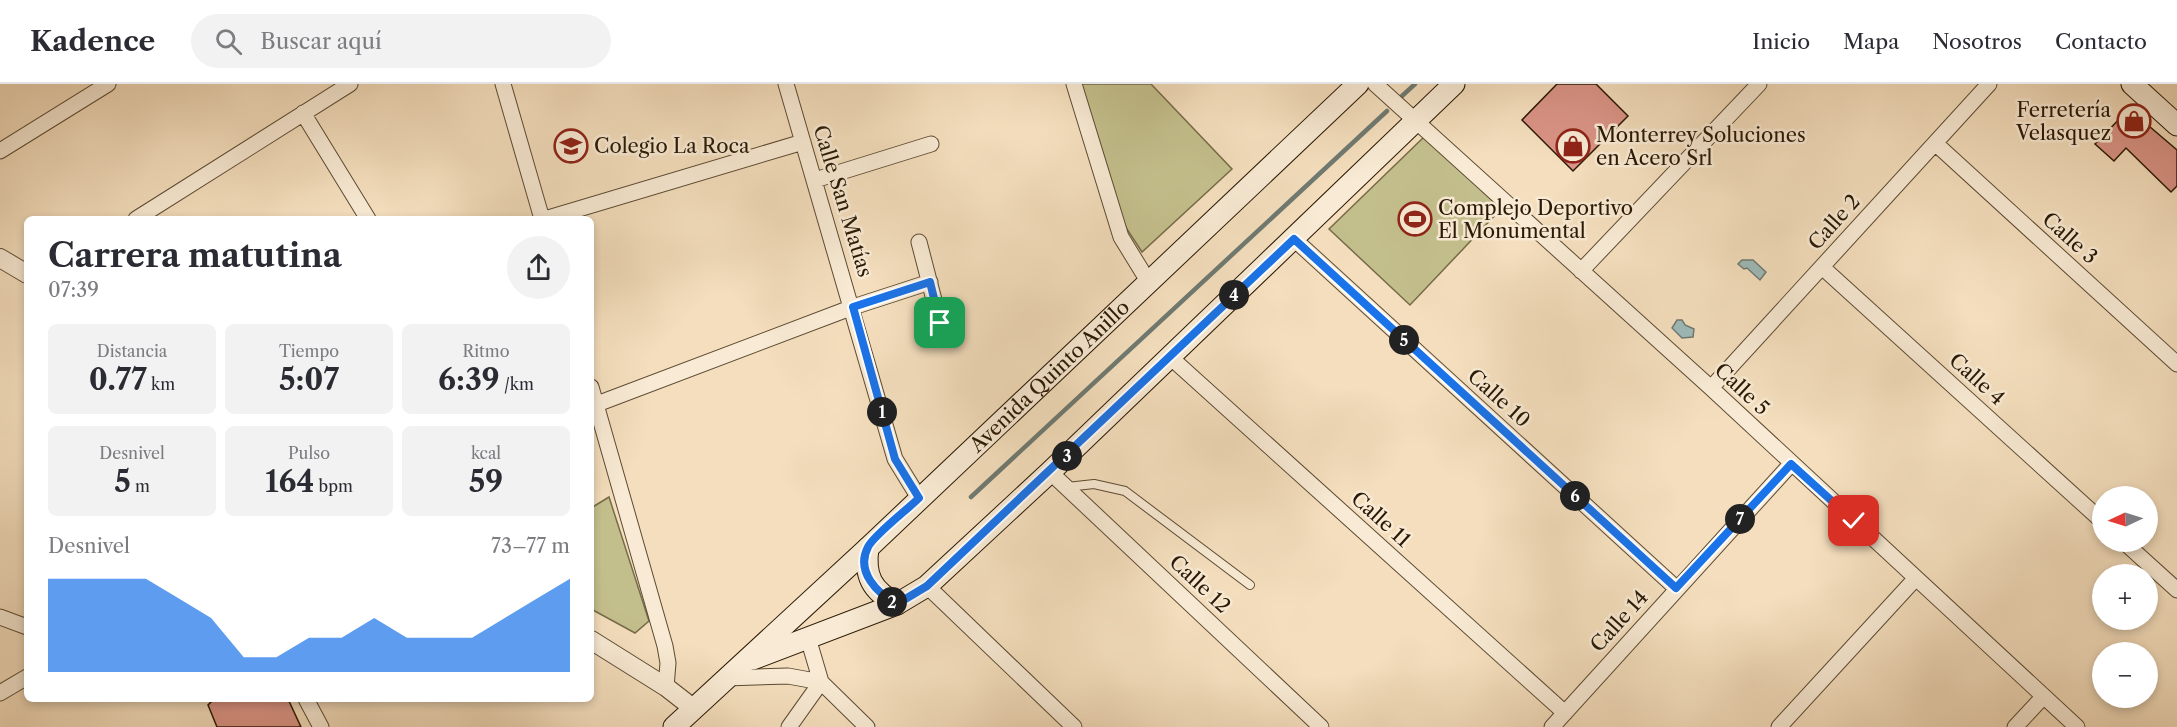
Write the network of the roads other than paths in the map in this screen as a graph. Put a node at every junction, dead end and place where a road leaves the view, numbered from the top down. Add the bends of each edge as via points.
1 (108, 84) edge
2 (350, 84) edge
3 (503, 84) edge
4 (786, 84) edge
5 (1074, 84) edge
6 (1358, 84) edge
7 (1375, 84) edge
8 (1454, 84) edge
9 (1760, 84) edge
10 (1989, 84) edge
11 (2132, 84) edge
12 (303, 113) junction
13 (1414, 122) junction
14 (2177, 125) edge
15 (803, 142) junction
16 (1935, 143) junction
17 (932, 144) dead end
18 (0, 151) edge
19 (815, 180) junction
20 (141, 216) edge
21 (366, 216) edge
22 (543, 216) edge
23 (554, 216) edge
24 (1294, 239) junction
25 (919, 242) dead end
26 (0, 258) edge
27 (1822, 267) junction
28 (1581, 271) junction
29 (24, 272) edge
30 (1148, 281) junction
31 (930, 282) junction
32 (853, 307) junction
33 (940, 323) dead end
34 (1168, 356) junction
35 (2177, 364) edge
36 (1711, 388) junction
37 (594, 396) edge
38 (597, 404) junction
39 (1791, 464) junction
40 (1058, 479) junction
41 (919, 498) junction
42 (2092, 512) edge
43 (868, 548) junction
44 (2135, 552) edge
45 (1916, 578) junction
46 (1250, 585) dead end
47 (927, 586) junction
48 (1676, 588) junction
49 (2177, 590) edge
50 (897, 604) junction
51 (0, 617) edge
52 (24, 626) edge
53 (808, 638) junction
54 (594, 642) edge
55 (733, 671) junction
56 (24, 679) edge
57 (821, 682) junction
58 (666, 687) junction
59 (0, 693) edge
60 (2043, 697) junction
61 (308, 702) edge
62 (693, 708) junction
63 (1565, 713) junction
64 (321, 727) edge
65 (674, 727) edge
66 (789, 727) edge
67 (867, 727) edge
68 (1074, 727) edge
69 (1321, 727) edge
70 (1552, 727) edge
71 (1779, 727) edge
72 (2015, 727) edge
73 (2077, 727) edge

1 - 18 street
2 - 12 street
3 - 22 street
4 - 15 street, Calle San Matías
5 - 30 street via 1121,237
6 - 30 main road, Avenida Quinto Anillo
7 - 13 street, Calle 5
8 - 13 main road, Avenida Quinto Anillo
9 - 28 street
10 - 16 street, Calle 2
11 - 14 main road
12 - 20 street
12 - 21 street
13 - 24 main road, Avenida Quinto Anillo
13 - 28 street, Calle 5
15 - 19 street, Calle San Matías
15 - 23 street
16 - 27 street, Calle 2
16 - 35 street, Calle 3
17 - 19 street
19 - 32 street, Calle San Matías
24 - 34 main road, Avenida Quinto Anillo
24 - 48 street, Calle 10
25 - 31 street
26 - 29 street
27 - 36 street, Calle 2
27 - 42 street, Calle 4
28 - 36 street, Calle 5
30 - 41 main road, Avenida Quinto Anillo
31 - 32 street
31 - 33 street
32 - 38 street
32 - 41 street, Calle San Matías via 895,459
34 - 40 main road, Avenida Quinto Anillo
34 - 63 street, Calle 11
36 - 39 street, Calle 5
37 - 38 street
38 - 58 street via 665,646
39 - 45 street, Calle 5
39 - 48 street, Calle 14
40 - 46 lane via 1125,491
40 - 47 main road, Avenida Quinto Anillo
40 - 69 street, Calle 12
41 - 43 main road, Avenida Quinto Anillo
43 - 50 main road via 865,565 870,582 881,596
43 - 55 main road, Avenida Quinto Anillo
44 - 49 street
45 - 60 street, Calle 5
45 - 71 street
47 - 50 main road, Avenida Quinto Anillo
47 - 68 street
48 - 63 street, Calle 14
50 - 53 main road, Avenida Quinto Anillo
51 - 52 street
53 - 55 main road, Avenida Quinto Anillo
53 - 57 street
54 - 58 street
55 - 57 street
55 - 62 main road, Avenida Quinto Anillo
56 - 59 street
57 - 66 street
57 - 67 street
58 - 62 street
60 - 72 street
60 - 73 street, Calle 5
61 - 64 street
62 - 65 main road, Avenida Quinto Anillo
63 - 70 street, Calle 14

